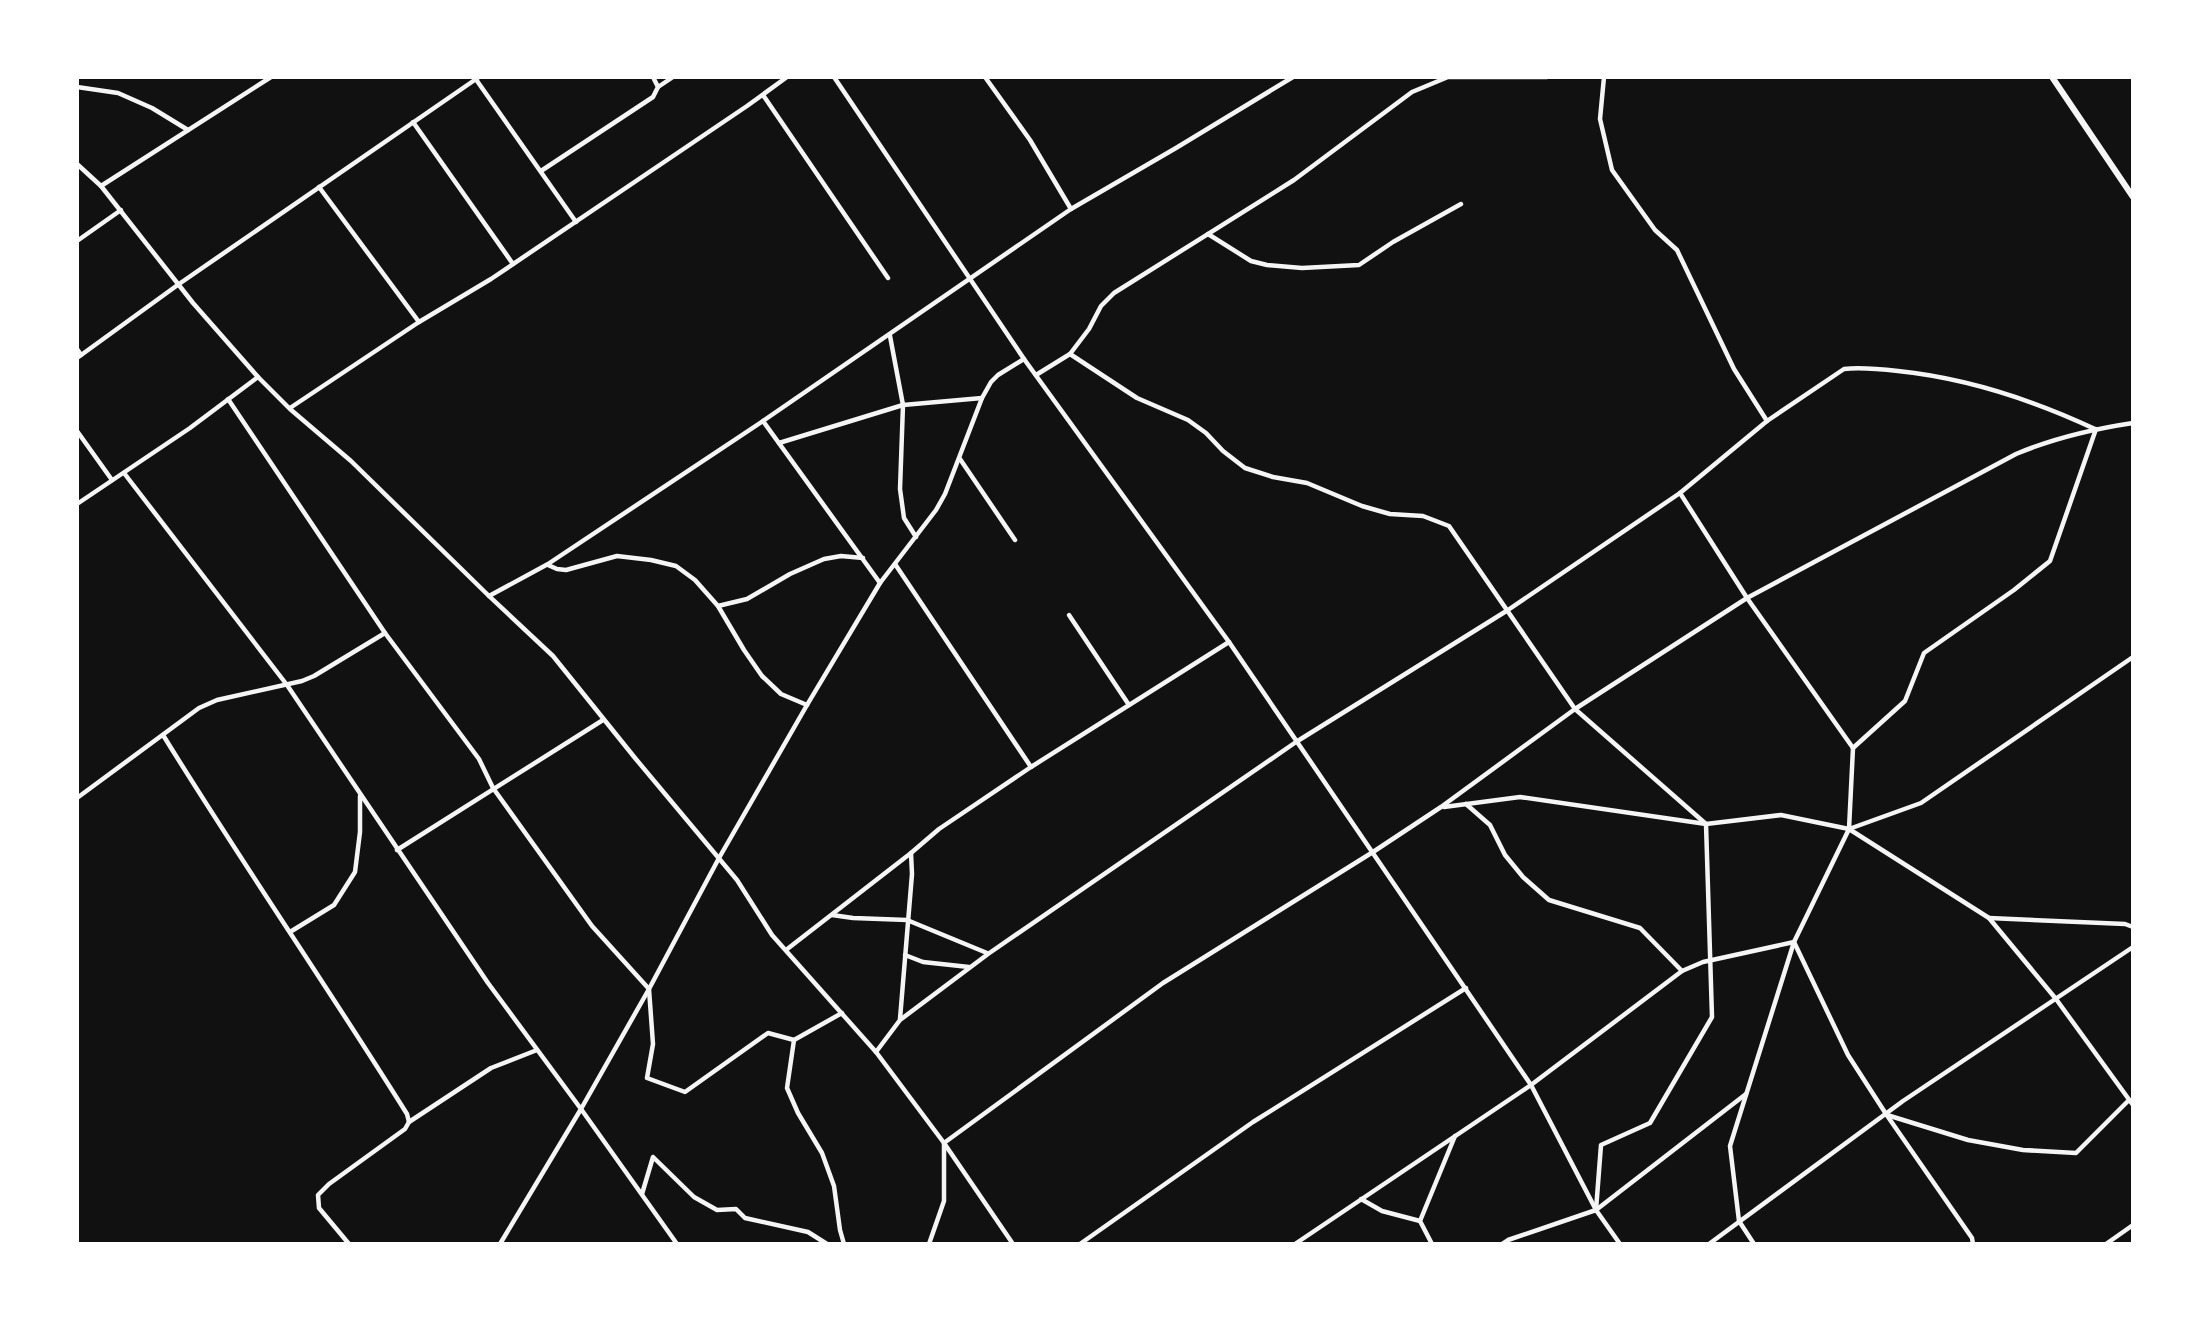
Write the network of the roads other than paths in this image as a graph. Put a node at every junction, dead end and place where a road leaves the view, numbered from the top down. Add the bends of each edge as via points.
1 (271, 77) edge
2 (653, 77) edge
3 (673, 77) edge
4 (787, 77) edge
5 (985, 77) edge
6 (1293, 77) edge
7 (1547, 77) edge
8 (1604, 77) edge
9 (2052, 77) edge
10 (477, 78) edge
11 (836, 78) edge
12 (77, 87) edge
13 (658, 88) junction
14 (763, 94) junction
15 (413, 122) junction
16 (188, 130) junction
17 (77, 164) edge
18 (541, 171) junction
19 (101, 186) junction
20 (319, 187) junction
21 (2133, 197) edge
22 (1461, 204) dead end
23 (1071, 209) junction
24 (121, 210) junction
25 (576, 222) junction
26 (1208, 234) junction
27 (77, 241) edge
28 (513, 264) junction
29 (888, 278) dead end
30 (971, 278) junction
31 (179, 284) junction
32 (419, 322) junction
33 (890, 336) junction
34 (77, 349) edge
35 (1070, 354) junction
36 (79, 357) edge
37 (1024, 359) junction
38 (1036, 375) junction
39 (258, 377) junction
40 (982, 398) junction
41 (228, 399) junction
42 (903, 405) junction
43 (290, 408) junction
44 (763, 421) junction
45 (1767, 421) junction
46 (2133, 423) edge
47 (2096, 429) junction
48 (77, 431) edge
49 (779, 443) junction
50 (960, 458) junction
51 (124, 473) junction
52 (112, 481) junction
53 (1680, 493) junction
54 (77, 504) edge
55 (916, 537) junction
56 (1015, 540) dead end
57 (863, 558) junction
58 (548, 564) junction
59 (895, 565) junction
60 (880, 583) junction
61 (489, 596) junction
62 (1747, 598) junction
63 (718, 606) junction
64 (1508, 610) junction
65 (1069, 615) dead end
66 (385, 633) junction
67 (1229, 642) junction
68 (2133, 657) edge
69 (287, 685) junction
70 (807, 705) junction
71 (1129, 705) junction
72 (1575, 709) junction
73 (604, 720) junction
74 (163, 735) junction
75 (1296, 742) junction
76 (1853, 748) junction
77 (1031, 766) junction
78 (493, 788) junction
79 (360, 795) junction
80 (77, 797) edge
81 (1466, 804) junction
82 (1441, 807) junction
83 (1706, 824) junction
84 (1849, 829) junction
85 (397, 850) junction
86 (1373, 852) junction
87 (911, 853) junction
88 (719, 858) junction
89 (832, 915) junction
90 (1989, 918) junction
91 (907, 920) junction
92 (2133, 927) edge
93 (290, 932) junction
94 (1794, 942) junction
95 (2133, 947) edge
96 (786, 950) junction
97 (988, 954) junction
98 (905, 956) junction
99 (1710, 961) junction
100 (970, 967) junction
101 (1682, 971) junction
102 (1466, 988) junction
103 (649, 989) junction
104 (2056, 999) junction
105 (842, 1013) junction
106 (900, 1020) junction
107 (794, 1040) junction
108 (537, 1050) junction
109 (876, 1052) junction
110 (1531, 1084) junction
111 (1746, 1094) junction
112 (2129, 1100) junction
113 (2133, 1105) edge
114 (581, 1109) junction
115 (1886, 1114) junction
116 (409, 1122) junction
117 (1455, 1136) junction
118 (944, 1143) junction
119 (642, 1194) junction
120 (1361, 1199) junction
121 (1596, 1210) junction
122 (1420, 1221) junction
123 (1739, 1221) junction
124 (2133, 1225) edge
125 (349, 1244) edge
126 (500, 1244) edge
127 (677, 1244) edge
128 (827, 1244) edge
129 (844, 1244) edge
130 (929, 1244) edge
131 (1013, 1244) edge
132 (1080, 1244) edge
133 (1295, 1244) edge
134 (1432, 1244) edge
135 (1502, 1244) edge
136 (1620, 1244) edge
137 (1709, 1244) edge
138 (1754, 1244) edge
139 (1973, 1244) edge
140 (2106, 1244) edge

1 - 16 street
2 - 13 street
3 - 13 street
4 - 14 street
5 - 23 street
6 - 23 street
7 - 26 street via 1448,77 1412,92 1294,180
8 - 45 street via 1600,119 1612,170 1655,229 1677,250 1734,369
9 - 21 street
10 - 15 street
10 - 18 street
11 - 30 street
12 - 16 street via 118,93
13 - 18 street via 653,97
14 - 25 street
14 - 29 street
15 - 20 street
15 - 28 street
16 - 19 street
17 - 19 street
18 - 25 street
19 - 24 street
20 - 31 street
20 - 32 street
22 - 26 street via 1359,265 1267,265 1251,261
23 - 30 street
24 - 27 street
24 - 31 street
25 - 28 street
26 - 35 street via 1114,293
28 - 32 street
30 - 33 street
30 - 37 street
31 - 36 street
31 - 39 street
32 - 43 street
33 - 42 street
33 - 44 street
34 - 36 street
35 - 38 street
35 - 64 street via 1137,398 1188,421 1245,468 1307,483 1390,514 1423,516 1449,526
37 - 38 street
37 - 40 street via 998,374
38 - 67 street
39 - 41 street
39 - 43 street
40 - 42 street
40 - 50 street
41 - 51 street
41 - 66 street
42 - 49 street
42 - 55 street via 900,489 904,518
43 - 61 street
44 - 49 street
44 - 58 street
45 - 47 street via 1844,369 1858,367 1939,375 2057,411
45 - 53 street
46 - 47 street
47 - 62 street via 2016,454
47 - 76 street via 2050,561 1924,653 1905,701
48 - 52 street
49 - 57 street
50 - 55 street via 946,494
50 - 56 street
51 - 52 street
51 - 69 street
52 - 54 street
53 - 62 street
53 - 64 street
55 - 59 street
57 - 60 street
57 - 63 street via 824,559 747,599
58 - 61 street
58 - 63 street via 566,570 617,556 664,563 695,580
59 - 60 street
59 - 77 street
60 - 70 street
61 - 73 street via 553,656
62 - 72 street
62 - 76 street
63 - 70 street via 762,676 781,694
64 - 72 street
64 - 75 street
65 - 71 street
66 - 69 street via 314,676
66 - 78 street via 479,759
67 - 71 street
67 - 75 street
68 - 84 street via 1921,803
69 - 74 street via 217,700
69 - 79 street
70 - 88 street
71 - 77 street
72 - 82 street
72 - 83 street
73 - 78 street
73 - 88 street
74 - 80 street
74 - 93 street
75 - 86 street
75 - 97 street
76 - 84 street
77 - 87 street
78 - 85 street
78 - 103 street via 592,926
79 - 85 street
79 - 93 street via 355,872 334,905
81 - 82 street
81 - 83 street via 1520,797
81 - 101 street via 1490,825 1523,877 1549,900 1640,928
82 - 86 street
83 - 84 street via 1781,815
83 - 99 street
84 - 90 street
84 - 94 street
85 - 108 street
86 - 102 street
86 - 118 street via 1163,983
87 - 89 street
87 - 91 street
88 - 96 street
88 - 103 street
89 - 91 street
89 - 96 street
90 - 92 street
90 - 104 street
91 - 97 street
91 - 98 street
93 - 116 street
94 - 99 street
94 - 111 street
94 - 115 street via 1848,1055
95 - 104 street
96 - 105 street
97 - 100 street
98 - 100 street
98 - 106 street
99 - 101 street
99 - 121 street via 1712,1017 1650,1123 1601,1145
100 - 106 street
101 - 110 street
102 - 110 street
102 - 132 street via 1253,1122
103 - 107 street via 653,1044 647,1078 685,1092 768,1033
103 - 114 street
104 - 112 street
104 - 115 street
105 - 107 street
105 - 109 street
106 - 109 street
107 - 129 street via 787,1088 834,1186
108 - 114 street
108 - 116 street via 491,1068
109 - 118 street
110 - 117 street
110 - 121 street
111 - 121 street
111 - 123 street via 1730,1146
112 - 113 street
112 - 115 street via 2076,1153 1968,1140
114 - 119 street
114 - 126 street
115 - 123 street
115 - 139 street
116 - 125 street via 318,1195 319,1208
117 - 120 street
117 - 122 street
118 - 130 street via 944,1201
118 - 131 street
119 - 127 street
119 - 128 street via 653,1157 694,1196 717,1210 736,1209 744,1218 808,1232
120 - 122 street via 1382,1211
120 - 133 street
121 - 135 street
121 - 136 street
122 - 134 street
123 - 137 street
123 - 138 street
124 - 140 street

